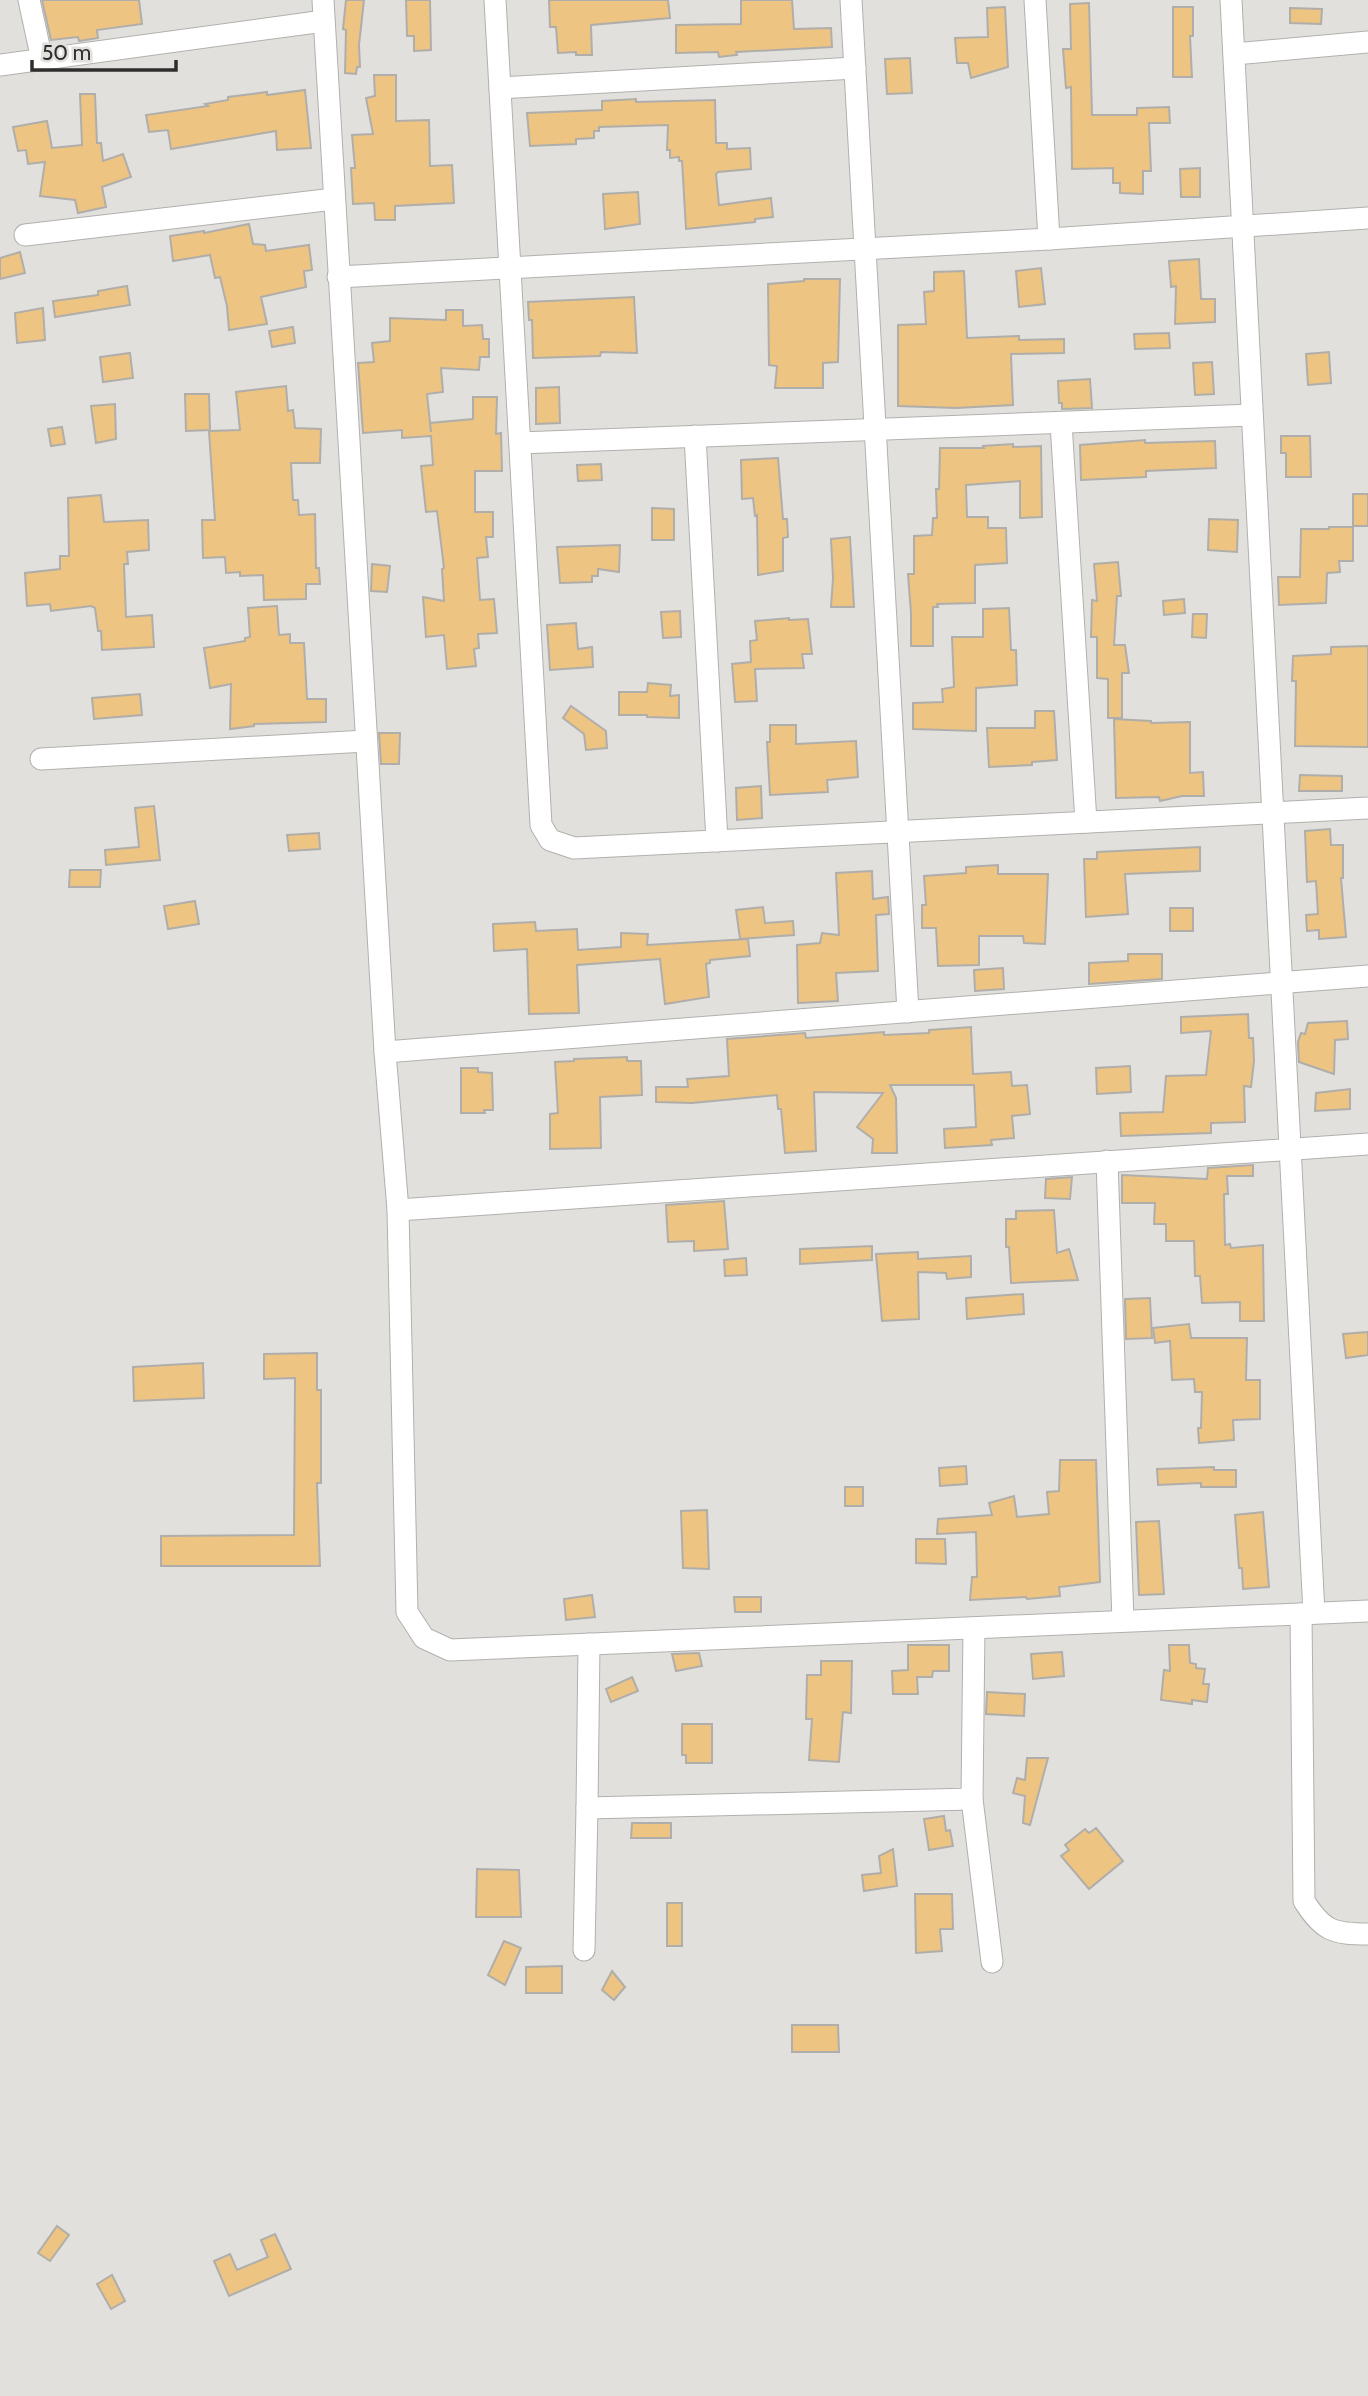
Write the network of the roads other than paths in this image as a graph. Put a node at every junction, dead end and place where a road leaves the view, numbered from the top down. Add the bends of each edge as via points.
1 (29, 0) edge
2 (323, 0) edge
3 (495, 0) edge
4 (851, 0) edge
5 (1035, 0) edge
6 (1231, 0) edge
7 (324, 22) junction
8 (1368, 42) edge
9 (1234, 54) junction
10 (42, 60) junction
11 (0, 65) edge
12 (855, 68) junction
13 (500, 89) junction
14 (334, 198) junction
15 (1368, 218) edge
16 (1242, 226) junction
17 (25, 235) dead end
18 (1049, 239) junction
19 (865, 249) junction
20 (510, 268) junction
21 (338, 277) junction
22 (1252, 415) junction
23 (1061, 422) junction
24 (875, 429) junction
25 (695, 436) junction
26 (520, 443) junction
27 (366, 741) junction
28 (41, 759) dead end
29 (1368, 808) edge
30 (1273, 813) junction
31 (1086, 822) junction
32 (898, 832) junction
33 (717, 841) junction
34 (1368, 976) edge
35 (1282, 982) junction
36 (908, 1012) junction
37 (385, 1052) junction
38 (1368, 1144) edge
39 (1290, 1148) junction
40 (1107, 1161) junction
41 (398, 1210) junction
42 (1368, 1611) edge
43 (1308, 1614) junction
44 (1123, 1621) junction
45 (974, 1628) junction
46 (589, 1644) junction
47 (972, 1799) junction
48 (587, 1808) junction
49 (1368, 1934) edge
50 (584, 1950) dead end
51 (992, 1962) dead end

1 - 10 street
2 - 7 street
3 - 13 street
4 - 12 street
5 - 18 street
6 - 9 street
7 - 10 street
7 - 14 street
8 - 9 street
9 - 16 street
10 - 11 street
12 - 13 street
12 - 19 street
13 - 20 street
14 - 17 street
14 - 21 street
15 - 16 street
16 - 18 street
16 - 22 street
18 - 19 street
19 - 20 street
19 - 24 street
20 - 21 street
20 - 26 street
21 - 27 street
22 - 23 street
22 - 30 street
23 - 24 street
23 - 31 street
24 - 25 street
24 - 32 street
25 - 26 street
25 - 33 street
26 - 33 street via 541,825 550,839 574,848
27 - 28 street
27 - 37 street
29 - 30 street
30 - 31 street
30 - 35 street
31 - 32 street
32 - 33 street
32 - 36 street
34 - 35 street
35 - 36 street
35 - 39 street
36 - 37 street
37 - 41 street
38 - 39 street
39 - 40 street
39 - 43 street
40 - 41 street
40 - 44 street
41 - 46 street via 407,1612 424,1638 450,1650
42 - 43 street
43 - 44 street
43 - 49 street via 1304,1901 1316,1921 1340,1934
44 - 45 street
45 - 46 street
45 - 47 street
46 - 48 street
47 - 48 street
47 - 51 street
48 - 50 street

